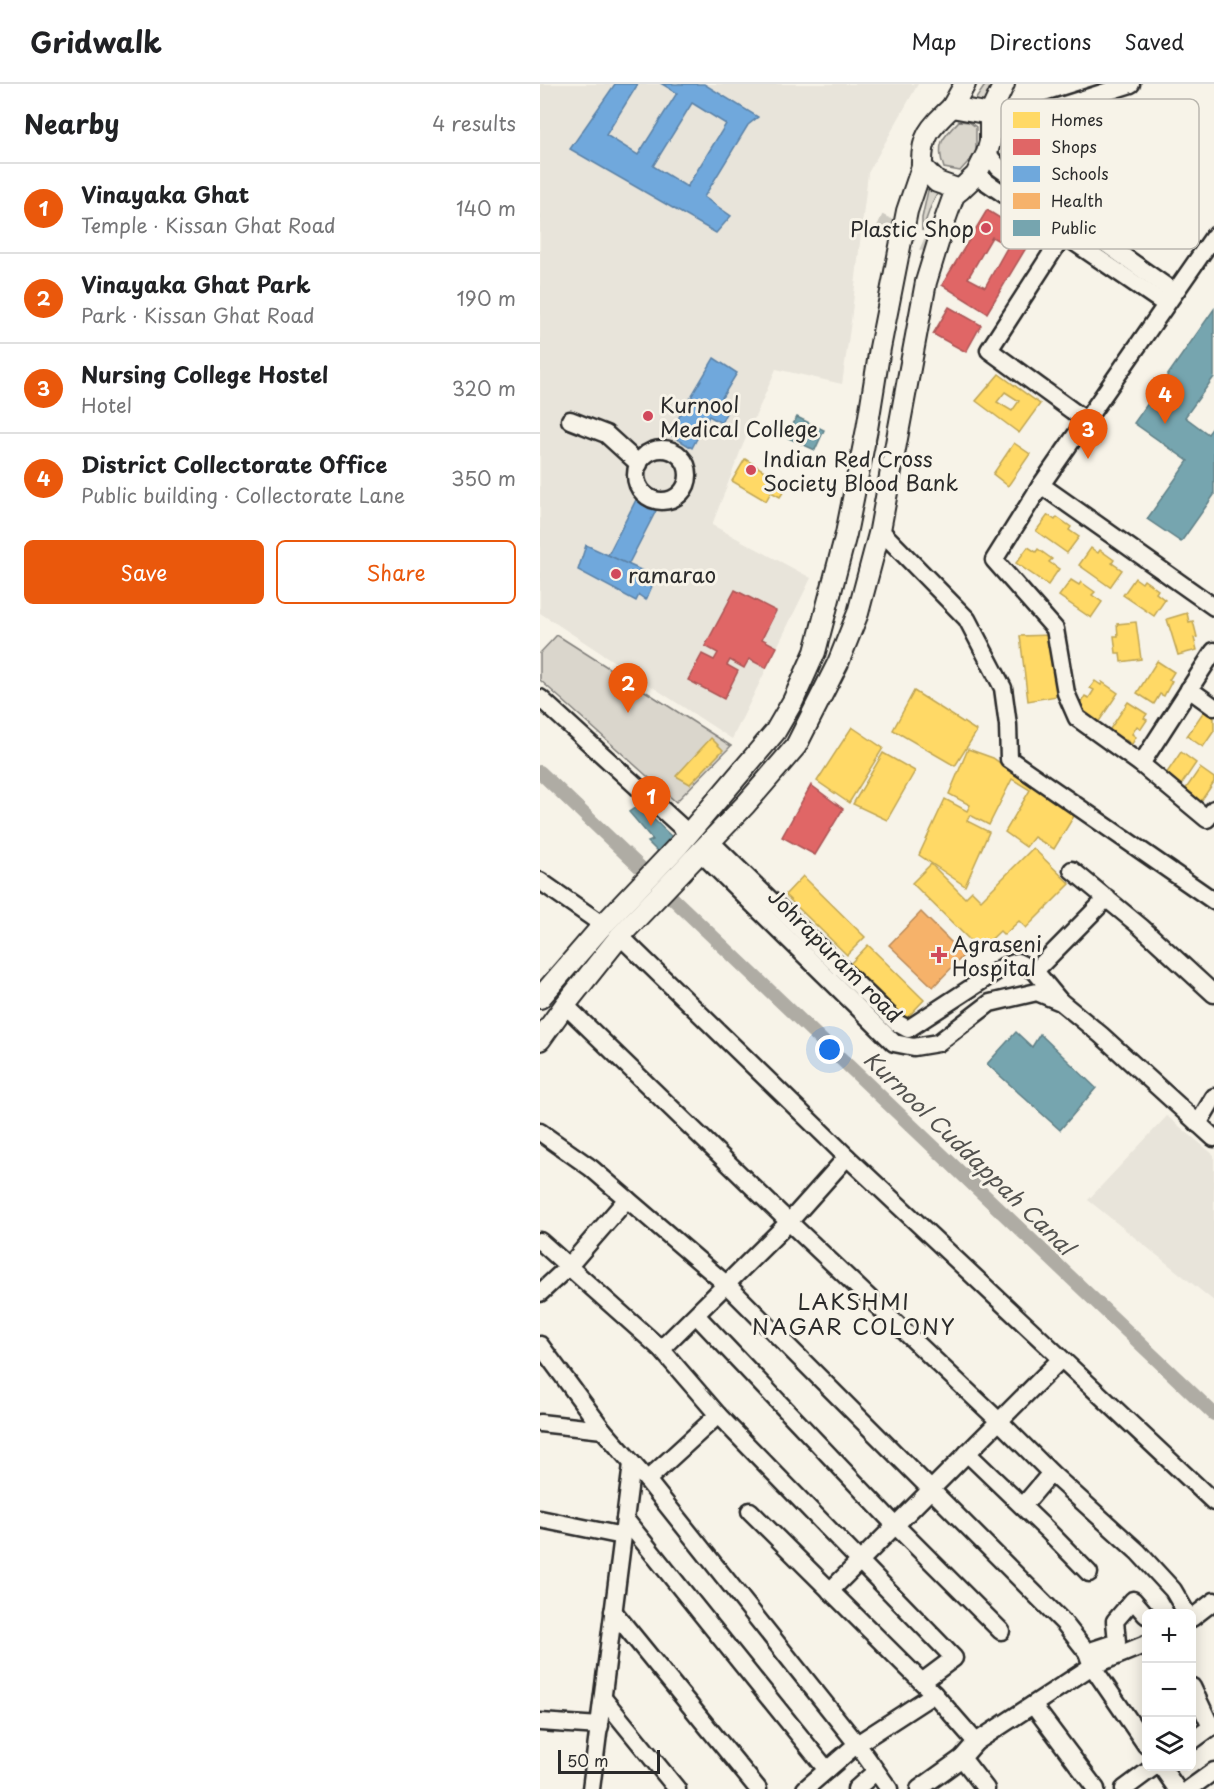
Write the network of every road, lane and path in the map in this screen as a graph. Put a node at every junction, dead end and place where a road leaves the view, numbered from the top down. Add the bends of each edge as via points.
1 (965, 84) edge
2 (1004, 84) edge
3 (1131, 84) edge
4 (1074, 99) edge
5 (952, 107) junction
6 (1001, 118) edge
7 (990, 121) junction
8 (987, 153) junction
9 (922, 167) junction
10 (1001, 170) edge
11 (976, 175) junction
12 (1001, 189) edge
13 (960, 190) junction
14 (1214, 236) edge
15 (1055, 249) edge
16 (1100, 249) edge
17 (1170, 298) junction
18 (570, 420) dead end
19 (1085, 420) junction
20 (639, 464) dead end
21 (1041, 484) junction
22 (880, 530) junction
23 (1214, 607) edge
24 (1214, 651) edge
25 (1189, 689) junction
26 (540, 698) edge
27 (1214, 707) edge
28 (1141, 764) junction
29 (1214, 809) edge
30 (684, 840) junction
31 (701, 853) junction
32 (1072, 870) dead end
33 (540, 881) edge
34 (1107, 898) junction
35 (1214, 901) edge
36 (603, 925) junction
37 (620, 936) junction
38 (1035, 971) junction
39 (1214, 994) edge
40 (540, 998) edge
41 (1061, 1002) junction
42 (565, 1005) junction
43 (540, 1040) edge
44 (1214, 1097) edge
45 (1198, 1124) junction
46 (540, 1132) edge
47 (1214, 1138) edge
48 (847, 1157) junction
49 (627, 1199) junction
50 (789, 1221) junction
51 (540, 1241) edge
52 (569, 1266) junction
53 (727, 1285) junction
54 (540, 1293) edge
55 (696, 1315) junction
56 (540, 1345) edge
57 (661, 1349) junction
58 (1060, 1359) junction
59 (718, 1415) junction
60 (999, 1421) junction
61 (540, 1423) edge
62 (603, 1430) junction
63 (968, 1453) junction
64 (632, 1464) junction
65 (1051, 1473) junction
66 (647, 1480) junction
67 (932, 1490) junction
68 (1214, 1503) edge
69 (1023, 1506) junction
70 (750, 1511) dead end
71 (540, 1519) edge
72 (896, 1526) junction
73 (624, 1527) junction
74 (861, 1562) junction
75 (1089, 1574) dead end
76 (830, 1591) junction
77 (1214, 1601) edge
78 (1184, 1609) edge
79 (1142, 1610) edge
80 (613, 1611) junction
81 (1196, 1614) edge
82 (1001, 1631) dead end
83 (1142, 1645) edge
84 (1089, 1659) junction
85 (928, 1688) junction
86 (1196, 1696) edge
87 (603, 1698) junction
88 (1034, 1705) junction
89 (540, 1722) edge
90 (600, 1726) junction
91 (1212, 1726) edge
92 (1196, 1737) edge
93 (1142, 1739) edge
94 (976, 1742) junction
95 (857, 1744) junction
96 (962, 1758) junction
97 (827, 1770) junction
98 (1149, 1771) edge
99 (1164, 1771) edge
100 (1214, 1771) edge
101 (875, 1772) junction
102 (591, 1789) edge
103 (677, 1789) edge
104 (759, 1789) edge
105 (805, 1789) edge
106 (856, 1789) edge
107 (889, 1789) edge
108 (918, 1789) edge
109 (986, 1789) edge
110 (1096, 1789) edge
111 (1124, 1789) edge
112 (1177, 1789) edge
113 (1190, 1789) edge

1 - 5 main road
2 - 7 main road
3 - 4 street
5 - 7 main road
5 - 9 main road via 931,126 922,148
6 - 7 street
7 - 8 main road
8 - 10 street
8 - 11 main road
9 - 13 main road via 938,182
9 - 30 main road via 908,211 846,534 815,652 775,732
11 - 12 street
11 - 13 main road
13 - 22 main road via 954,195 926,282
14 - 17 street
15 - 19 street via 989,350
16 - 17 street
17 - 19 street
18 - 20 street via 606,434
19 - 21 street
21 - 23 street
21 - 28 street via 994,560 1055,629 1066,693 1077,718
22 - 31 main road via 858,613 796,746
22 - 35 street via 967,619 1003,688 1009,759
24 - 25 street
25 - 27 street
25 - 28 street
26 - 30 street
28 - 29 street via 1207,819
30 - 36 main road
31 - 37 main road
31 - 38 street, Johrapuram road via 908,1029 1003,967 1017,962
31 - 41 street, Johrapuram road via 894,1043 914,1047 938,1043 990,1003 1037,992
32 - 34 street
33 - 36 street
34 - 38 street
34 - 39 street
36 - 40 main road
37 - 42 main road
37 - 48 street
38 - 41 street
41 - 45 street, Johrapuram road
42 - 43 main road
42 - 50 street
44 - 45 street
45 - 47 street, Johrapuram road
46 - 49 street
48 - 50 street
48 - 58 street
49 - 52 street
49 - 53 street
50 - 53 street
50 - 60 street
51 - 52 street
52 - 54 street
52 - 57 street
53 - 55 street
53 - 67 street
55 - 57 street
55 - 72 street
56 - 62 street
57 - 59 street
58 - 60 street
58 - 68 street
59 - 66 street
59 - 74 street
60 - 63 street
60 - 65 street
61 - 62 street
62 - 64 street
63 - 67 street
63 - 69 street
64 - 66 street
64 - 73 street
65 - 69 street
65 - 78 street via 1138,1552 1173,1590
66 - 95 street
67 - 72 street
67 - 84 street via 1064,1623
69 - 75 street
70 - 76 street
71 - 73 street
72 - 74 street
72 - 82 street
73 - 80 street
73 - 97 street
74 - 76 street
74 - 85 street via 954,1658
76 - 85 street
77 - 81 street
79 - 84 street via 1133,1600 1114,1622 1117,1642
80 - 87 street
80 - 104 street
83 - 84 street
84 - 88 street
84 - 93 street
85 - 94 street
85 - 95 street
86 - 91 street
87 - 90 street
87 - 103 street
88 - 94 street
88 - 110 street
89 - 90 street
90 - 102 street
91 - 92 street
94 - 96 street
95 - 97 street
95 - 101 street
96 - 108 street
96 - 109 street
97 - 105 street
98 - 111 street
99 - 112 street
100 - 113 street
101 - 106 street
101 - 107 street

